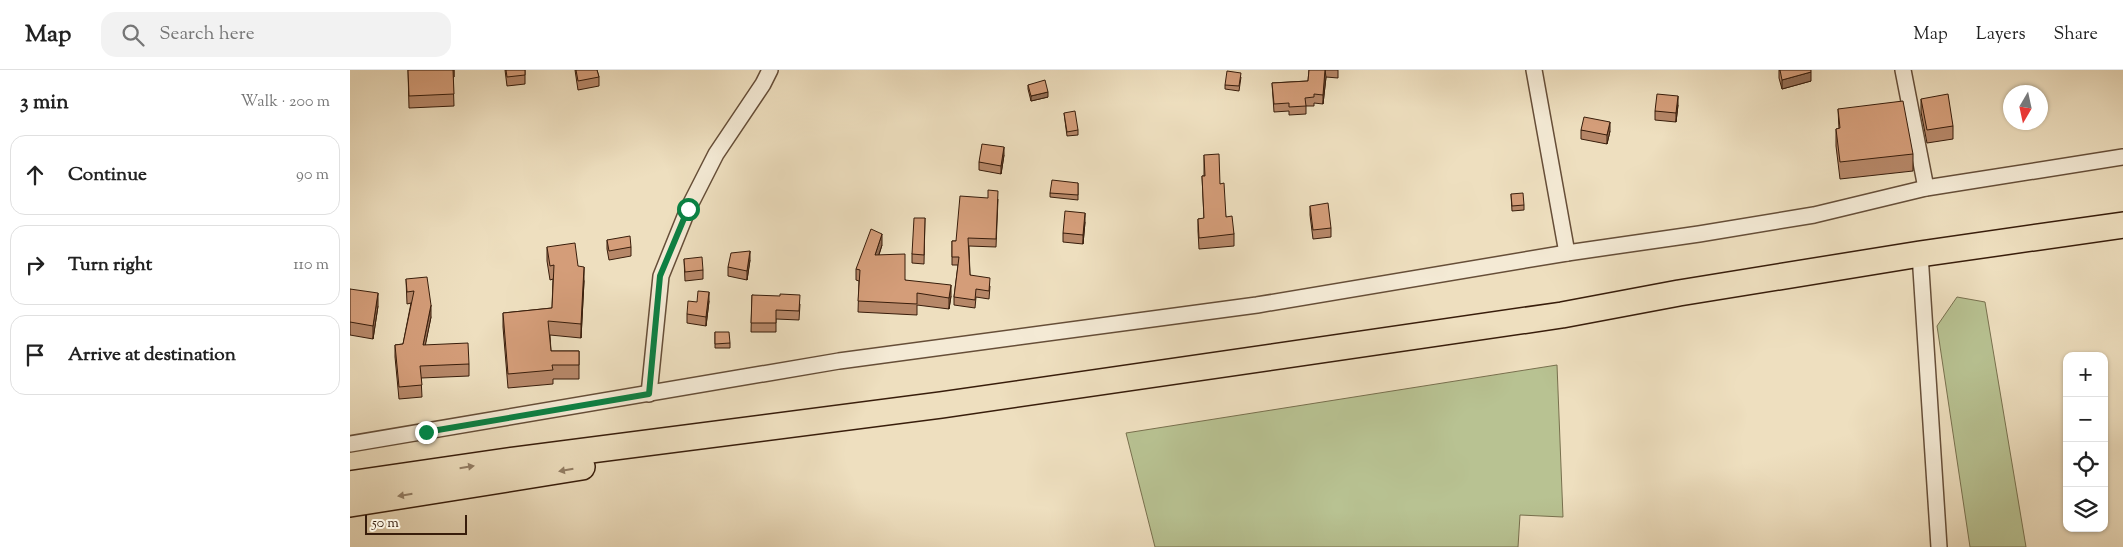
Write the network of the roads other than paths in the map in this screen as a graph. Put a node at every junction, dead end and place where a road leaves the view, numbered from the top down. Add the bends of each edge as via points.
1 (770, 70) edge
2 (1534, 70) edge
3 (1904, 70) edge
4 (2123, 157) edge
5 (1926, 188) junction
6 (2123, 226) edge
7 (1566, 253) junction
8 (1920, 254) junction
9 (649, 394) junction
10 (941, 405) junction
11 (350, 444) edge
12 (350, 484) edge
13 (350, 504) edge
14 (1939, 547) edge

1 - 9 street via 716,154 688,209 660,276
2 - 7 street
3 - 5 street
4 - 5 street
5 - 7 street via 1814,215
6 - 8 highway
7 - 9 street via 1257,305 839,361
8 - 10 highway via 1562,315
8 - 14 street
9 - 11 street
12 -> 10 highway
10 -> 13 highway

